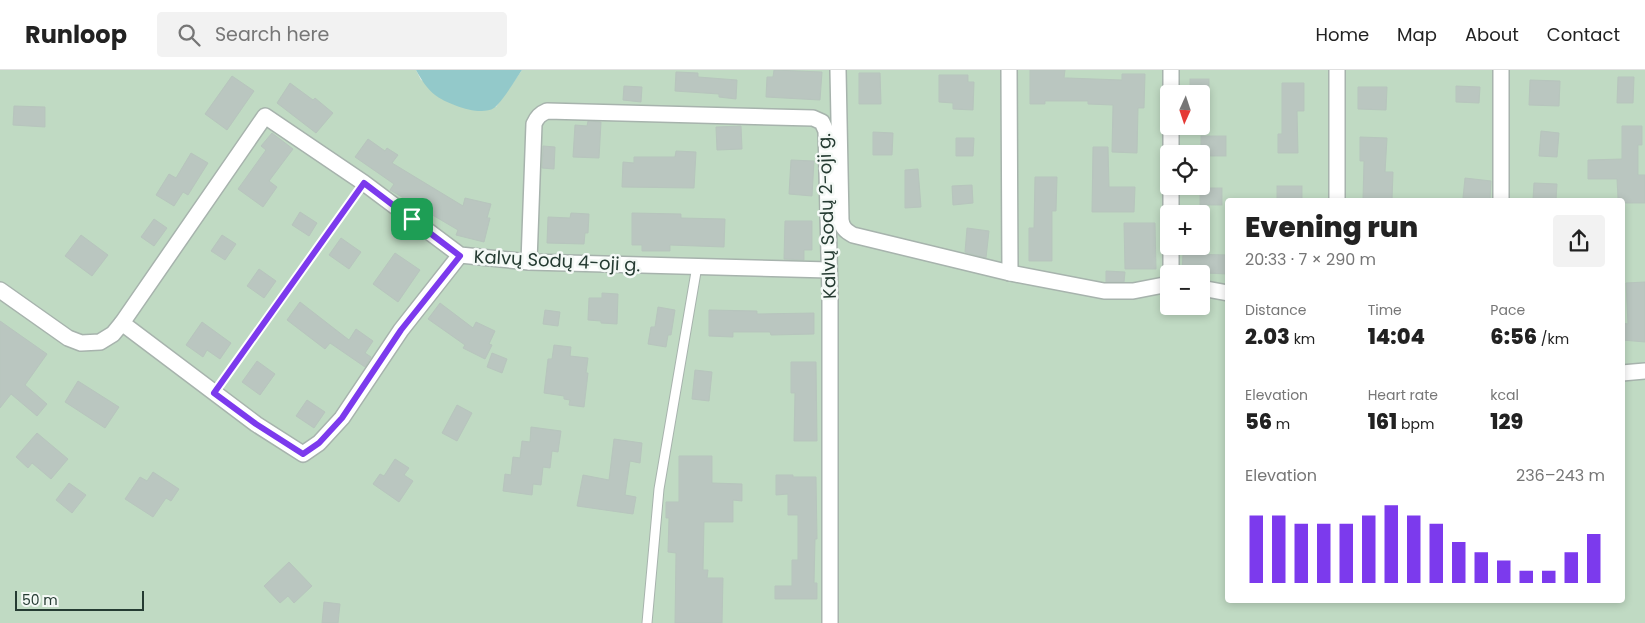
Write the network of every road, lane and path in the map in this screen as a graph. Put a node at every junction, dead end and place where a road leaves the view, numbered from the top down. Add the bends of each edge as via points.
1 (838, 70) edge
2 (1009, 70) edge
3 (1171, 70) edge
4 (1337, 70) edge
5 (1501, 70) edge
6 (1171, 85) edge
7 (364, 183) junction
8 (1337, 198) edge
9 (1501, 198) edge
10 (460, 256) junction
11 (529, 262) junction
12 (697, 266) junction
13 (828, 270) junction
14 (1010, 273) junction
15 (1160, 285) edge
16 (0, 290) edge
17 (1210, 290) edge
18 (1225, 292) edge
19 (122, 323) junction
20 (1645, 371) edge
21 (1625, 373) edge
22 (214, 393) junction
23 (647, 623) edge
24 (830, 623) edge

1 - 14 street via 842,226 853,235
2 - 14 street
3 - 6 street
4 - 8 street
5 - 9 street
7 - 10 street
7 - 19 street via 266,116
7 - 22 path
10 - 11 street, Kalvų Sodų 4-oji g.
10 - 22 street, Kalvų Sodų 4-oji g. via 401,330 342,418 319,443 303,454
11 - 12 street, Kalvų Sodų 4-oji g.
11 - 13 street, Kalvų Sodų 2-oji g. via 534,124 536,118 547,111 813,118 822,122 826,131
12 - 13 street, Kalvų Sodų 4-oji g.
12 - 23 lane via 659,489
13 - 24 street, Kalvų Sodų 2-oji g.
14 - 15 street via 1104,291
16 - 19 street via 68,338 81,343 100,342
17 - 18 street
19 - 22 street, Kalvų Sodų 4-oji g.
20 - 21 street

